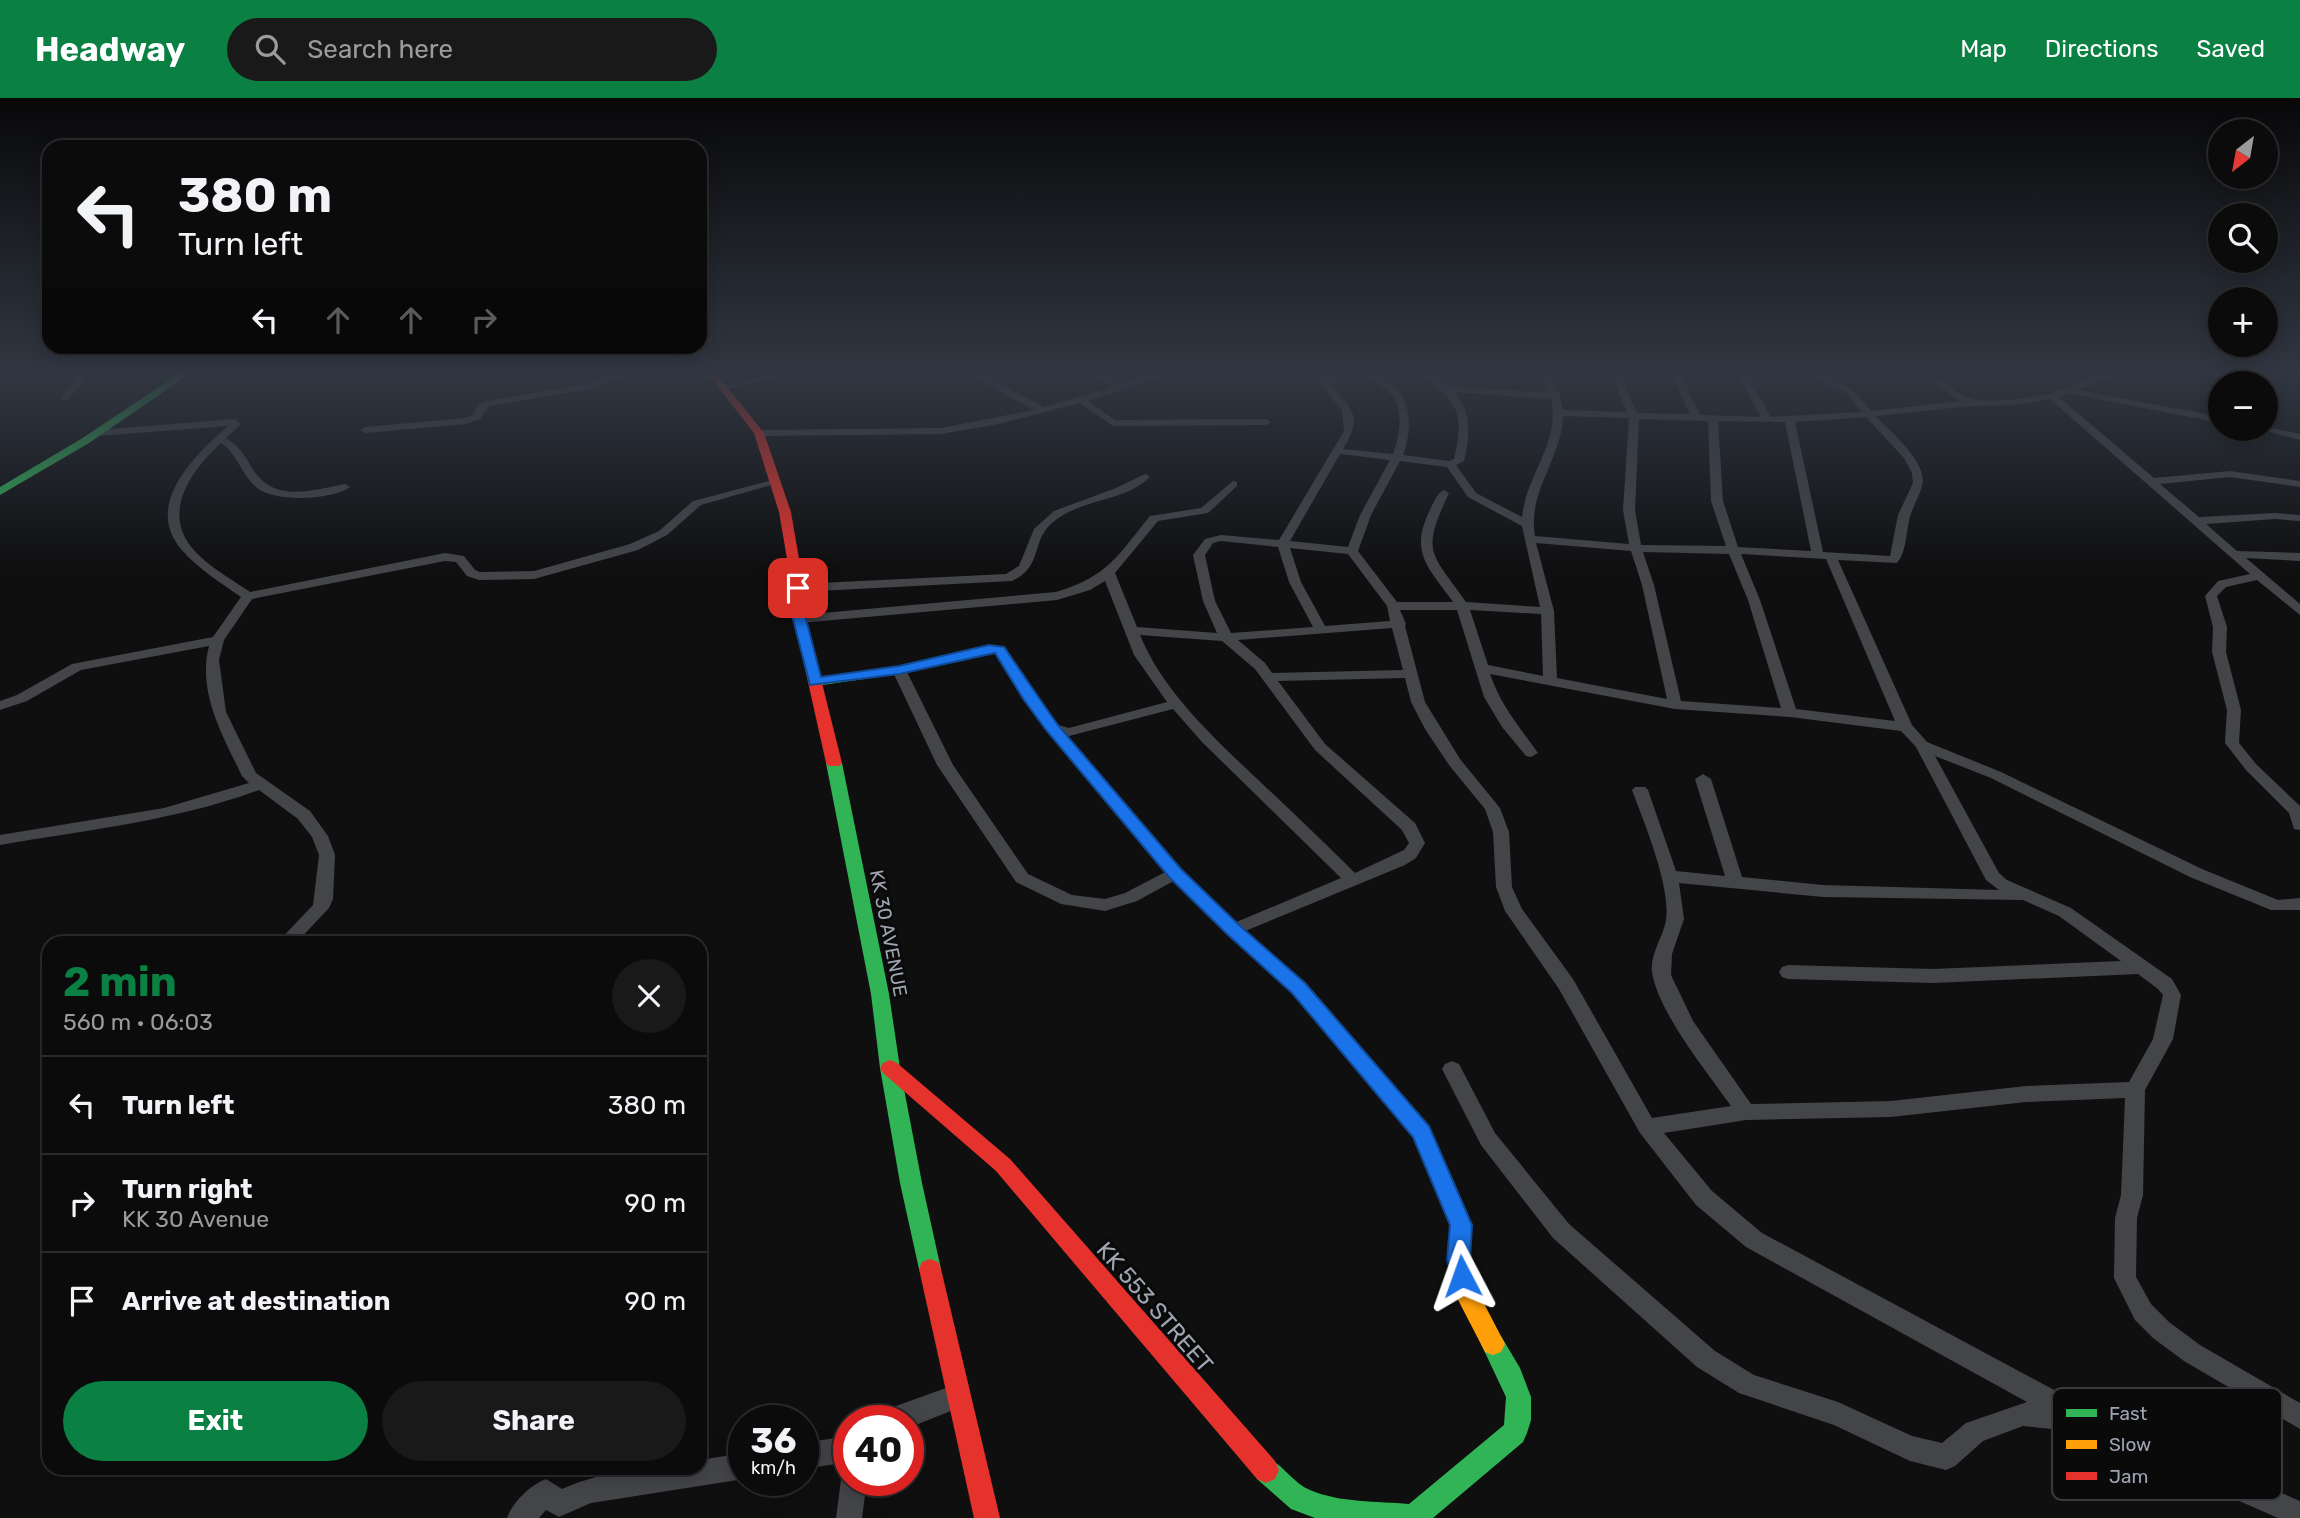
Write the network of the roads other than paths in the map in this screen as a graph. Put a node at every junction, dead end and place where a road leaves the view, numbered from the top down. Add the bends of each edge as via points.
1 (87, 439) edge
2 (219, 439) edge
3 (222, 439) edge
4 (761, 439) edge
5 (1344, 439) edge
6 (1404, 439) edge
7 (1465, 439) edge
8 (1556, 439) edge
9 (1633, 439) edge
10 (1714, 439) edge
11 (1794, 439) edge
12 (1892, 439) edge
13 (2102, 439) edge
14 (1337, 451) junction
15 (1398, 459) junction
16 (1450, 464) junction
17 (1145, 477) dead end
18 (776, 482) junction
19 (2151, 482) junction
20 (1233, 484) dead end
21 (2300, 484) edge
22 (345, 487) dead end
23 (0, 492) edge
24 (1444, 493) dead end
25 (2300, 518) edge
26 (2197, 521) junction
27 (1526, 524) junction
28 (1529, 539) junction
29 (1283, 544) junction
30 (1636, 548) junction
31 (1731, 550) junction
32 (1352, 551) junction
33 (2235, 554) junction
34 (1824, 557) junction
35 (2300, 557) edge
36 (1108, 572) junction
37 (2260, 576) junction
38 (798, 588) junction
39 (248, 596) junction
40 (1462, 606) junction
41 (1548, 611) junction
42 (2300, 611) edge
43 (1397, 615) junction
44 (800, 619) junction
45 (1321, 630) junction
46 (1131, 632) junction
47 (1226, 637) junction
48 (217, 640) junction
49 (1481, 668) junction
50 (899, 670) junction
51 (1410, 674) junction
52 (1269, 677) junction
53 (1550, 680) junction
54 (815, 682) junction
55 (1176, 704) junction
56 (1675, 705) junction
57 (0, 706) edge
58 (1790, 713) junction
59 (1052, 727) junction
60 (1905, 727) junction
61 (1922, 745) junction
62 (1531, 753) dead end
63 (1703, 779) dead end
64 (260, 785) junction
65 (1640, 790) dead end
66 (2300, 825) edge
67 (0, 840) edge
68 (1175, 873) junction
69 (1669, 876) junction
70 (1353, 880) junction
71 (1735, 882) junction
72 (2028, 896) junction
73 (2300, 904) edge
74 (1233, 930) junction
75 (293, 936) edge
76 (2142, 967) junction
77 (1788, 972) dead end
78 (890, 1068) junction
79 (1452, 1069) dead end
80 (2135, 1090) junction
81 (1746, 1112) junction
82 (1647, 1128) junction
83 (2251, 1388) edge
84 (957, 1396) junction
85 (2052, 1402) edge
86 (2282, 1406) edge
87 (924, 1408) edge
88 (2300, 1417) edge
89 (2052, 1418) edge
90 (728, 1468) edge
91 (707, 1472) edge
92 (686, 1475) edge
93 (852, 1496) edge
94 (2268, 1500) edge
95 (2300, 1514) edge
96 (520, 1518) edge
97 (849, 1518) edge
98 (987, 1518) edge
99 (1413, 1518) edge

1 - 23 main road
2 - 39 street via 190,468 172,514 181,543
3 - 22 street via 235,447 254,480 272,495
4 - 18 main road, KK 30 AVENUE
5 - 14 street
6 - 15 street
7 - 16 street via 1459,461
8 - 27 street via 1536,478
9 - 30 street via 1629,510
10 - 31 street via 1717,501
11 - 34 street
12 - 34 street via 1917,473 1896,557
13 - 19 street
14 - 15 street
14 - 29 street via 1298,511
15 - 16 street
15 - 32 street via 1367,511
16 - 27 street via 1472,495
17 - 38 street via 1120,493 1078,502 1048,520 1019,575
18 - 38 main road, KK 30 AVENUE
18 - 39 street via 697,503 651,541 534,575 479,576 460,559 445,557
19 - 21 street via 2230,474
19 - 26 street
20 - 36 street via 1204,511 1154,518
24 - 40 street via 1428,526 1425,546
25 - 26 street
26 - 33 street
27 - 28 street
28 - 30 street
28 - 41 street
29 - 32 street
29 - 45 street via 1295,582
29 - 47 street via 1214,538 1199,555 1209,601
30 - 31 street
30 - 56 street
31 - 34 street
31 - 58 street via 1754,600
32 - 43 street
33 - 35 street
33 - 37 street
34 - 60 street
36 - 44 street via 1094,583 1057,596
36 - 46 street
37 - 42 street
37 - 66 street via 2221,584 2211,596 2234,710 2232,743 2296,811
38 - 44 main road, KK 30 AVENUE
39 - 48 street
40 - 41 street
40 - 43 street
40 - 49 street
41 - 53 street
43 - 45 street
43 - 51 street
44 - 54 main road, KK 30 AVENUE
45 - 47 street
46 - 47 street
46 - 55 street via 1141,655
47 - 52 street
48 - 57 street via 77,667
48 - 64 street via 212,660 219,712 250,776
49 - 53 street
49 - 62 street via 1491,697
50 - 54 main road
50 - 59 main road via 1000,650
50 - 68 street via 945,765 1022,878 1038,889 1100,906 1118,902
51 - 52 street
51 - 82 street via 1432,729 1492,808 1502,832 1504,887 1514,911 1566,984
52 - 70 street via 1320,747 1409,827 1417,843 1399,861
53 - 56 street
54 - 78 main road, KK 30 AVENUE via 880,994
55 - 59 street via 1069,732
55 - 70 street
56 - 58 street
58 - 60 street
59 - 68 main road
60 - 61 street
61 - 72 street via 1992,876
61 - 73 street via 1996,775 2196,873 2277,906
63 - 71 street
64 - 67 street via 156,816
64 - 75 street via 304,815 327,855 324,899
65 - 69 street
68 - 74 main road
69 - 71 street
69 - 81 street via 1676,917 1661,972 1688,1025
70 - 74 street
71 - 72 street via 1823,891
72 - 76 street via 2065,912
74 - 99 main road via 1299,988 1422,1132 1461,1225 1458,1260 1466,1292 1519,1395 1522,1415 1514,1433
76 - 77 street via 1933,976
76 - 80 street via 2172,995 2162,1039
78 - 84 main road, KK 30 AVENUE
78 - 99 main road, KK 553 STREET via 1003,1165 1268,1472 1300,1500 1332,1510
79 - 89 street via 1488,1139 1561,1231 1706,1359 1748,1385 1838,1414 1910,1448 1946,1457 1975,1432 2023,1414
80 - 81 street via 2026,1094 1891,1108
80 - 83 street via 2125,1278 2143,1311 2161,1330
81 - 82 street
82 - 85 street via 1704,1198 1754,1240
84 - 87 street
84 - 98 main road, KK 30 AVENUE
86 - 88 street
90 - 91 street
92 - 96 street via 589,1490 558,1504 546,1492
93 - 97 street
94 - 95 street

